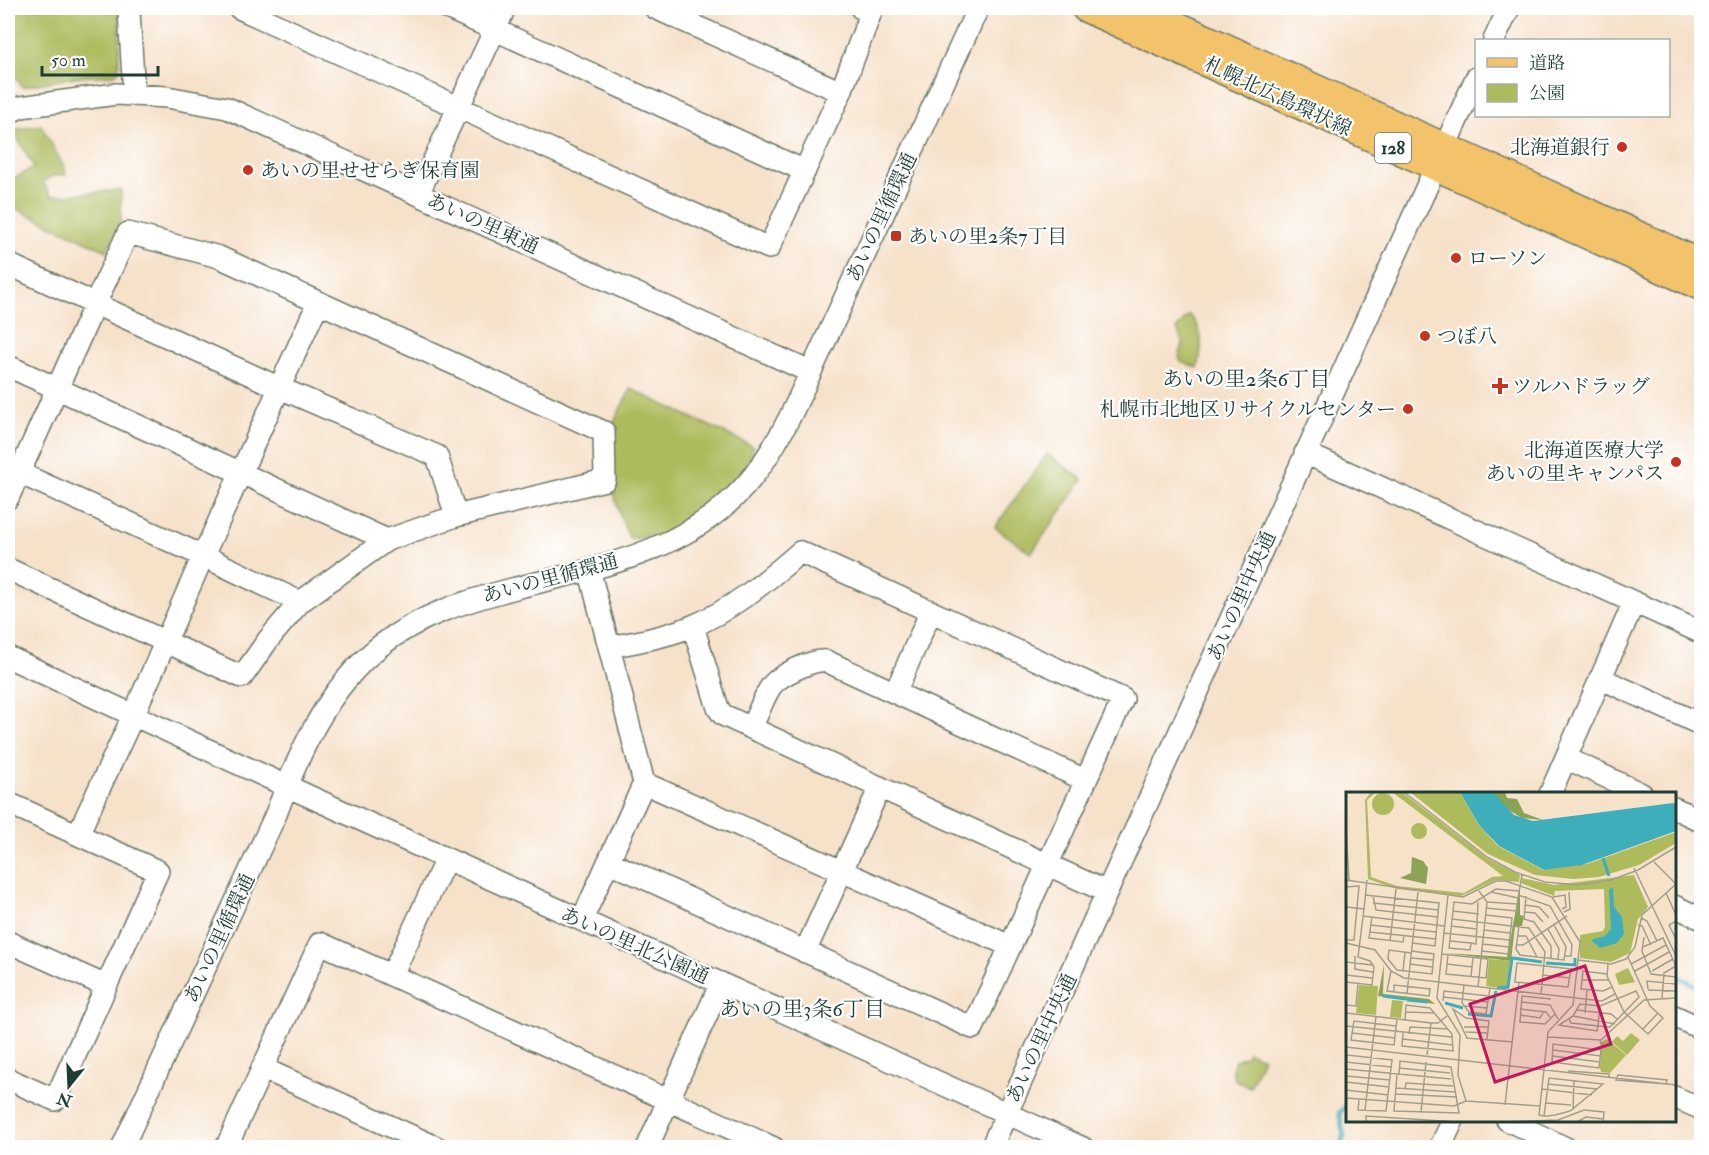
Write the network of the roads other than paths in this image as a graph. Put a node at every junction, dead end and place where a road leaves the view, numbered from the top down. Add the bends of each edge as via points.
1 (132, 8) edge
2 (239, 8) edge
3 (447, 8) edge
4 (505, 8) edge
5 (655, 8) edge
6 (861, 8) edge
7 (978, 8) edge
8 (1085, 8) edge
9 (1139, 8) edge
10 (1509, 8) edge
11 (495, 30) junction
12 (1494, 39) edge
13 (1475, 80) edge
14 (842, 92) junction
15 (134, 96) junction
16 (459, 107) junction
17 (8, 113) edge
18 (1440, 157) junction
19 (805, 171) junction
20 (418, 194) junction
21 (8, 264) edge
22 (1701, 264) edge
23 (1701, 287) edge
24 (318, 303) junction
25 (95, 304) junction
26 (8, 366) edge
27 (810, 372) junction
28 (57, 388) junction
29 (280, 388) junction
30 (1305, 453) junction
31 (13, 471) edge
32 (242, 472) junction
33 (8, 498) edge
34 (456, 516) junction
35 (387, 540) junction
36 (203, 556) junction
37 (8, 569) edge
38 (590, 569) junction
39 (300, 602) junction
40 (1634, 602) junction
41 (931, 611) junction
42 (693, 626) junction
43 (1701, 633) edge
44 (165, 642) junction
45 (609, 647) junction
46 (8, 657) edge
47 (1600, 678) junction
48 (895, 693) junction
49 (133, 716) junction
50 (1701, 725) edge
51 (751, 728) junction
52 (1566, 758) junction
53 (1085, 780) junction
54 (644, 783) junction
55 (287, 786) junction
56 (880, 787) junction
57 (1551, 792) edge
58 (1638, 792) edge
59 (8, 802) edge
60 (1676, 809) edge
61 (1701, 821) edge
62 (78, 834) junction
63 (446, 859) junction
64 (609, 862) junction
65 (1048, 864) junction
66 (842, 870) junction
67 (1107, 892) junction
68 (1676, 907) edge
69 (1701, 919) edge
70 (582, 920) junction
71 (8, 942) edge
72 (1010, 946) junction
73 (805, 952) junction
74 (392, 975) junction
75 (721, 983) junction
76 (106, 986) junction
77 (1676, 1017) edge
78 (1701, 1029) edge
79 (262, 1068) junction
80 (8, 1079) edge
81 (1676, 1098) edge
82 (669, 1099) junction
83 (1701, 1109) edge
84 (1006, 1113) junction
85 (1452, 1122) edge
86 (1511, 1122) edge
87 (122, 1148) edge
88 (226, 1148) edge
89 (438, 1148) edge
90 (647, 1148) edge
91 (774, 1148) edge
92 (991, 1148) edge
93 (1083, 1148) edge
94 (1440, 1148) edge
95 (1566, 1148) edge

1 - 15 street via 129,12
2 - 16 street
3 - 11 street
4 - 11 street
5 - 14 street
6 - 14 street via 871,12
7 - 27 street, あいの里循環通
8 - 18 main road, 札幌北広島環状線 / 128
9 - 18 main road, 札幌北広島環状線 / 128
10 - 12 street
11 - 16 street
11 - 19 street
13 - 18 street, あいの里中央通
14 - 19 street
15 - 17 street, あいの里東通 via 116,94 21,107
15 - 20 street, あいの里東通 via 167,97 227,108
16 - 19 street via 769,248
16 - 20 street
18 - 22 main road, 札幌北広島環状線 / 128
18 - 23 main road, 札幌北広島環状線 / 128
18 - 30 street, あいの里中央通
20 - 27 street, あいの里東通
21 - 25 street
24 - 25 street via 219,257 128,232
24 - 29 street
24 - 34 street via 603,432 605,480
25 - 28 street
25 - 29 street
26 - 28 street
27 - 38 street, あいの里循環通 via 782,433 745,486 727,504 662,546
28 - 31 street
28 - 32 street
29 - 32 street
29 - 34 street via 437,456
30 - 40 street
30 - 67 street, あいの里中央通
31 - 33 street
31 - 36 street
32 - 35 street
32 - 36 street
34 - 35 street
35 - 39 street
36 - 39 street
36 - 44 street
37 - 44 street
38 - 45 street
38 - 55 street, あいの里循環通 via 462,602 428,616 379,647 334,694
39 - 44 street via 242,677
40 - 43 street
40 - 47 street
41 - 42 street via 800,552 770,579
41 - 48 street
41 - 53 street via 1123,699
42 - 45 street
42 - 51 street via 718,708 723,715
44 - 49 street
45 - 54 street
46 - 49 street, あいの里北公園通
47 - 50 street
47 - 52 street
48 - 51 street via 818,660 772,684
48 - 53 street
49 - 55 street, あいの里北公園通
49 - 62 street
51 - 56 street
52 - 57 street
52 - 58 street
53 - 65 street
54 - 64 street
54 - 66 street
55 - 63 street, あいの里北公園通
55 - 87 street, あいの里循環通
56 - 65 street
56 - 66 street
59 - 62 street
60 - 61 street
62 - 76 street via 158,871
63 - 70 street, あいの里北公園通
63 - 74 street
64 - 70 street
64 - 73 street
65 - 67 street
65 - 72 street
66 - 72 street
66 - 73 street
67 - 84 street, あいの里中央通
68 - 69 street
70 - 75 street, あいの里北公園通
71 - 76 street
72 - 73 street via 973,1028
74 - 79 street via 320,943
74 - 82 street
75 - 82 street
75 - 84 street, あいの里北公園通
76 - 80 street via 55,1100
77 - 78 street
79 - 88 street
79 - 89 street
81 - 83 street
82 - 90 street
82 - 91 street
84 - 92 street, あいの里中央通
84 - 93 street, あいの里北公園通
85 - 94 street
86 - 95 street

